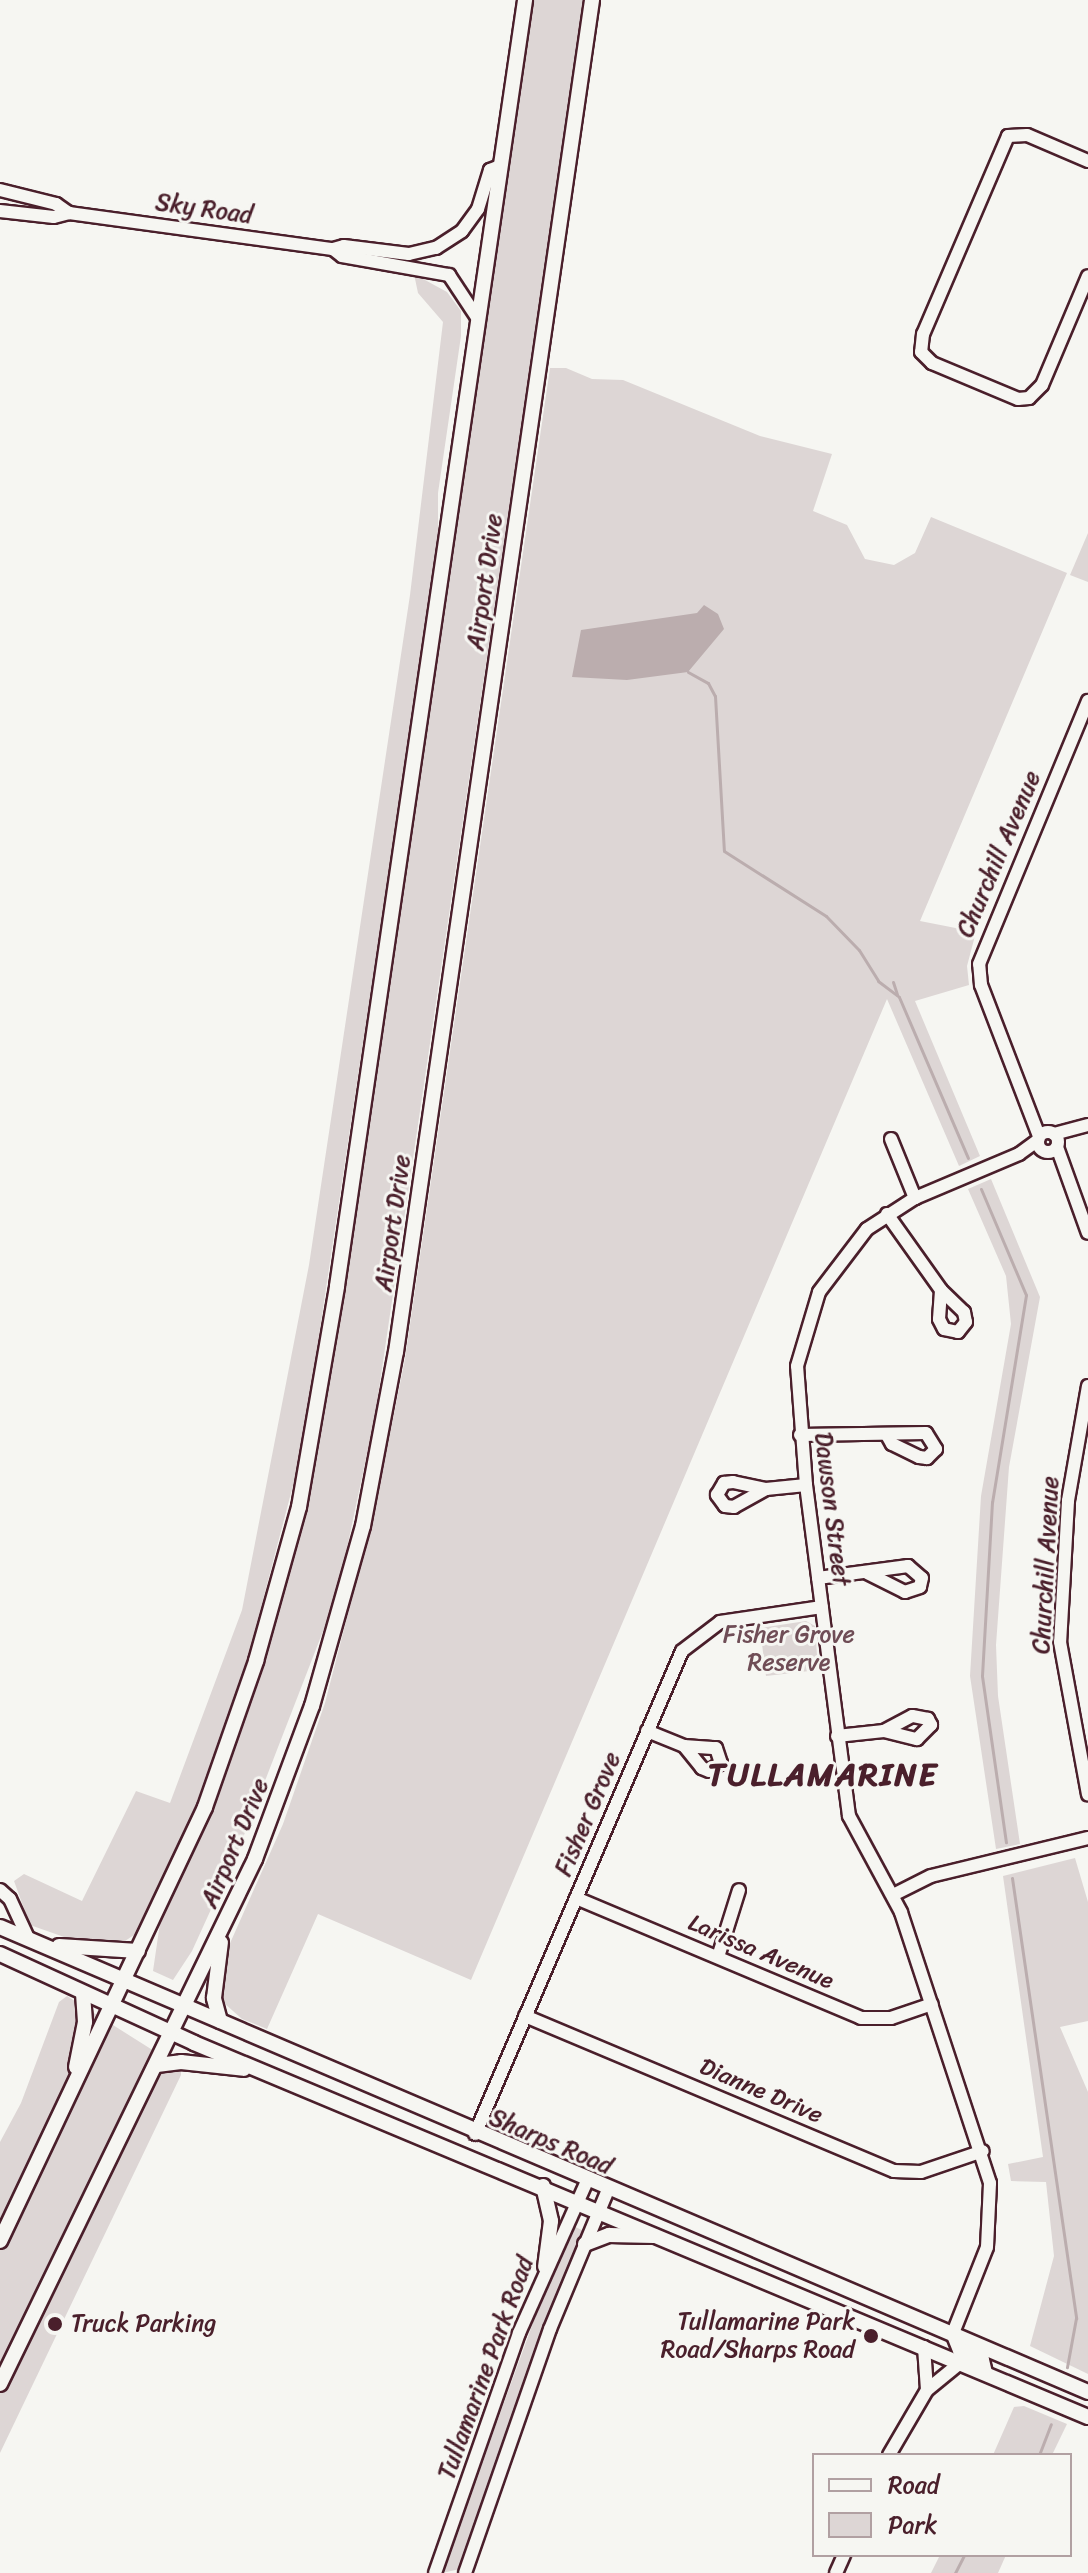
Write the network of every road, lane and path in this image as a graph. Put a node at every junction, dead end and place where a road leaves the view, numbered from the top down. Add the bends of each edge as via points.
1 (525, 0) edge
2 (592, 0) edge
3 (1088, 161) edge
4 (500, 166) junction
5 (0, 190) edge
6 (0, 211) edge
7 (69, 213) junction
8 (333, 249) junction
9 (1088, 276) edge
10 (478, 319) junction
11 (1088, 701) edge
12 (1084, 1126) edge
13 (891, 1139) dead end
14 (1048, 1142) junction
15 (915, 1198) junction
16 (887, 1214) junction
17 (1088, 1233) edge
18 (941, 1290) dead end
19 (1088, 1386) edge
20 (800, 1435) junction
21 (887, 1435) dead end
22 (1082, 1459) edge
23 (806, 1485) junction
24 (766, 1489) dead end
25 (867, 1573) dead end
26 (818, 1578) junction
27 (822, 1607) junction
28 (647, 1731) junction
29 (884, 1731) dead end
30 (837, 1736) junction
31 (684, 1746) dead end
32 (1088, 1794) edge
33 (1088, 1838) edge
34 (0, 1890) edge
35 (739, 1890) dead end
36 (893, 1895) junction
37 (576, 1898) junction
38 (0, 1927) edge
39 (223, 1928) junction
40 (28, 1938) junction
41 (43, 1945) junction
42 (138, 1951) junction
43 (0, 1954) edge
44 (718, 1957) junction
45 (125, 1980) junction
46 (83, 1993) junction
47 (932, 2004) junction
48 (112, 2006) junction
49 (186, 2006) junction
50 (525, 2016) junction
51 (220, 2021) junction
52 (174, 2033) junction
53 (157, 2065) junction
54 (264, 2072) junction
55 (71, 2091) junction
56 (475, 2134) junction
57 (983, 2151) junction
58 (587, 2181) junction
59 (543, 2186) junction
60 (608, 2190) junction
61 (577, 2200) junction
62 (599, 2210) junction
63 (662, 2236) junction
64 (0, 2241) edge
65 (585, 2244) junction
66 (545, 2267) junction
67 (953, 2333) junction
68 (924, 2347) junction
69 (960, 2363) junction
70 (985, 2373) junction
71 (0, 2384) edge
72 (927, 2390) junction
73 (1088, 2392) edge
74 (1088, 2417) edge
75 (890, 2453) edge
76 (435, 2573) edge
77 (465, 2573) edge

1 - 4 main road, Airport Drive
2 - 39 main road, Airport Drive via 382,1433 321,1679 277,1805
3 - 9 street via 1027,135 1008,136 923,334 921,352 932,363 1018,399 1029,398 1042,385
4 - 8 street, Sky Road via 490,170 470,222 436,248 409,254
4 - 10 main road, Airport Drive
5 - 7 street, Sky Road via 56,204
6 - 7 street, Sky Road via 54,217
7 - 8 street, Sky Road
8 - 10 street, Sky Road via 342,256 449,275
10 - 42 main road, Airport Drive via 337,1286 299,1507 231,1736 205,1807
11 - 14 street, Churchill Avenue via 979,964 984,994
12 - 14 street, Dawson Street
13 - 15 street
14 - 15 street, Dawson Street
14 - 17 street, Churchill Avenue
15 - 16 street, Dawson Street
16 - 18 street
16 - 20 street, Dawson Street via 837,1262 814,1302 797,1366
19 - 22 street, Churchill Avenue
20 - 21 street
20 - 23 street, Dawson Street
22 - 32 street, Churchill Avenue via 1067,1513 1060,1657
23 - 24 street
23 - 26 street, Dawson Street
25 - 26 street
26 - 27 street, Dawson Street
27 - 28 street, Fisher Grove via 737,1617 708,1628 674,1665
27 - 30 street, Dawson Street
28 - 31 street
28 - 37 street, Fisher Grove
29 - 30 street
30 - 36 street, Dawson Street via 849,1816
33 - 36 street via 931,1876
34 - 40 street
35 - 44 street
36 - 47 street, Dawson Street
37 - 44 street, Larissa Avenue
37 - 50 street, Fisher Grove
38 - 40 main road, Sharps Road
39 - 49 main road, Airport Drive
39 - 51 main road via 214,1998
40 - 41 main road, Sharps Road
41 - 42 main road
41 - 45 main road, Sharps Road
42 - 45 main road, Airport Drive
43 - 46 main road, Sharps Road
44 - 47 street, Larissa Avenue via 861,2018 891,2018
45 - 48 main road, Airport Drive
45 - 49 main road, Sharps Road
46 - 48 main road, Sharps Road
46 - 55 main road via 85,2022
47 - 57 street, Dawson Street
48 - 52 main road, Sharps Road
48 - 55 main road, Airport Drive
49 - 51 main road, Sharps Road
49 - 52 main road, Airport Drive
50 - 56 street, Fisher Grove
50 - 57 street, Dianne Drive via 894,2171 921,2172
51 - 56 main road, Sharps Road
52 - 53 main road, Airport Drive
52 - 54 main road, Sharps Road
53 - 54 main road via 181,2062
53 - 71 main road, Airport Drive
54 - 59 main road, Sharps Road
55 - 64 main road, Airport Drive
56 - 58 main road, Sharps Road
57 - 67 street, Dawson Street via 990,2183 989,2234
58 - 60 main road, Sharps Road
58 - 61 street, Tullamarine Park Road
59 - 61 main road, Sharps Road
59 - 66 main road via 551,2221
60 - 62 street, Tullamarine Park Road
60 - 67 main road, Sharps Road
61 - 62 main road, Sharps Road
61 - 66 street, Tullamarine Park Road
62 - 63 main road, Sharps Road
62 - 65 street, Tullamarine Park Road
63 - 65 main road via 609,2235
63 - 68 main road, Sharps Road
65 - 77 street, Tullamarine Park Road
66 - 76 street, Tullamarine Park Road
67 - 70 main road via 960,2350 982,2360
67 - 73 main road, Sharps Road
68 - 69 main road, Sharps Road
68 - 72 street
69 - 70 main road, Sharps Road
69 - 72 street
70 - 74 main road, Sharps Road
72 - 75 street

